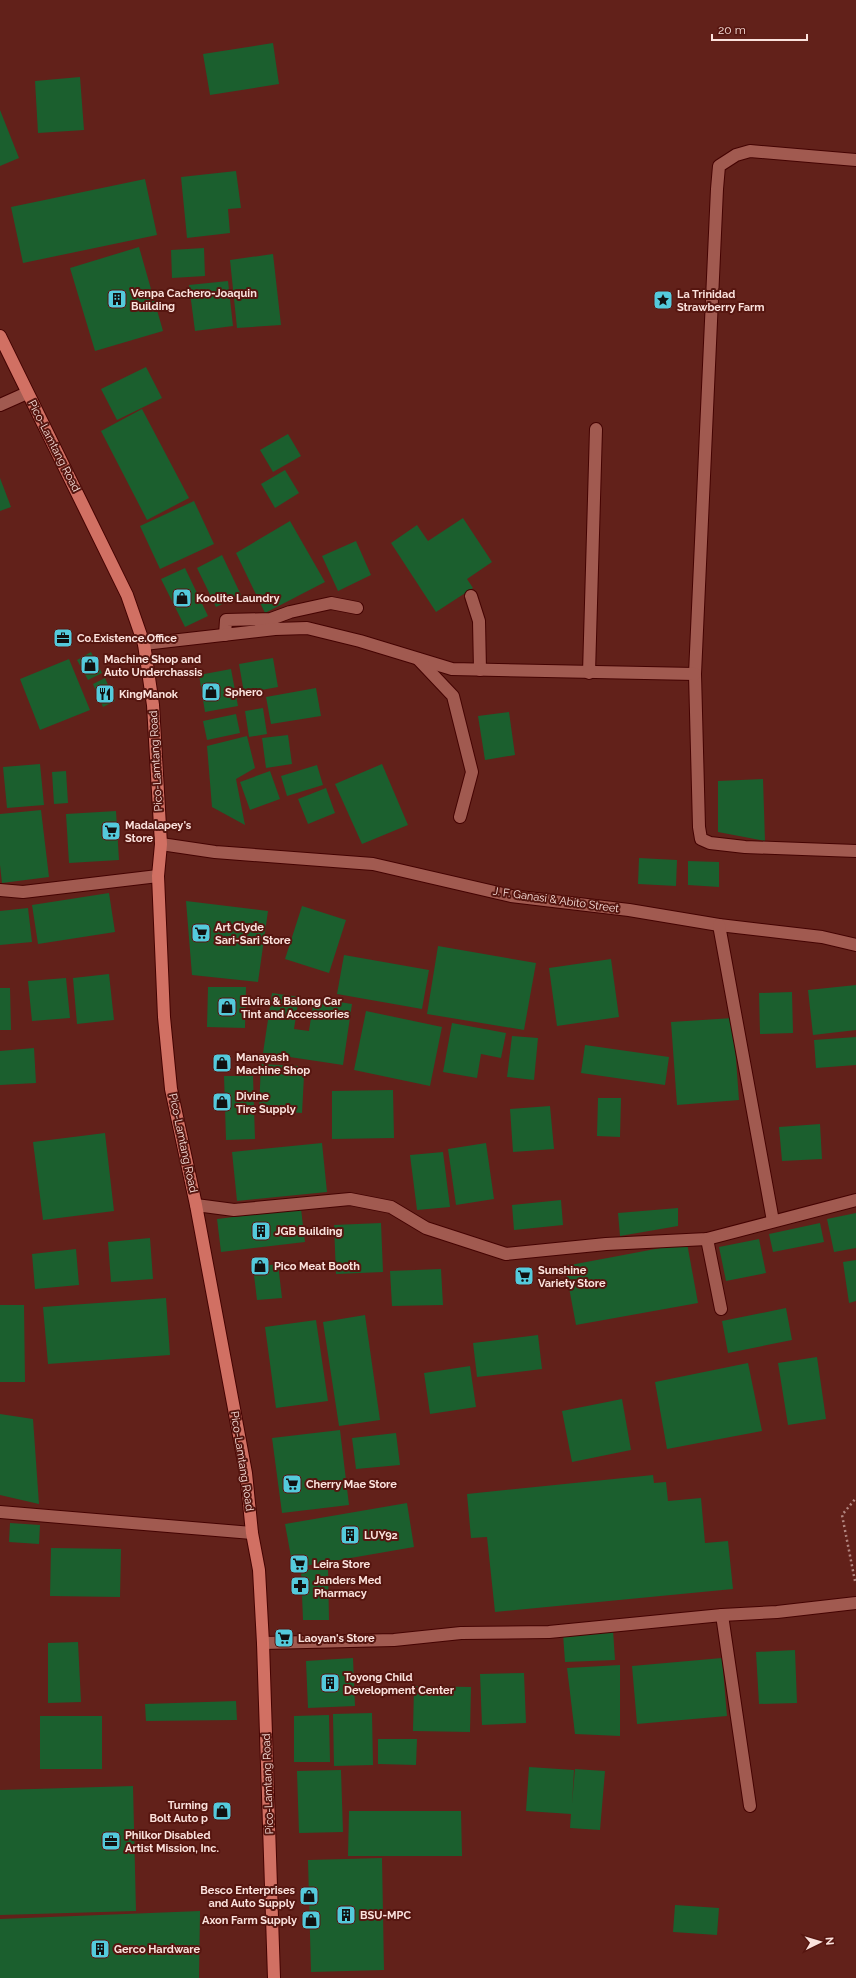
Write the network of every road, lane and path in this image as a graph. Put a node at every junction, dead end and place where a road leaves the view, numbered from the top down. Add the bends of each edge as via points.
1 (856, 160) edge
2 (0, 336) edge
3 (27, 393) junction
4 (0, 405) edge
5 (596, 429) dead end
6 (471, 596) dead end
7 (357, 608) dead end
8 (225, 635) junction
9 (144, 644) junction
10 (418, 658) junction
11 (480, 670) junction
12 (589, 673) junction
13 (695, 674) junction
14 (460, 817) dead end
15 (161, 844) junction
16 (856, 851) edge
17 (158, 876) junction
18 (0, 890) edge
19 (720, 925) junction
20 (856, 945) edge
21 (856, 1200) edge
22 (196, 1205) junction
23 (773, 1221) junction
24 (707, 1239) junction
25 (721, 1309) dead end
26 (856, 1498) edge
27 (0, 1512) edge
28 (252, 1533) junction
29 (856, 1588) edge
30 (856, 1603) edge
31 (722, 1615) junction
32 (264, 1643) junction
33 (750, 1806) dead end
34 (274, 1978) edge

1 - 13 street via 750,151 736,155 719,166
2 - 3 main road, Pico-Lamtang Road
3 - 4 street
3 - 9 main road, Pico-Lamtang Road via 127,595
5 - 12 street
6 - 11 street via 479,621
7 - 8 street via 330,603 271,619 226,620
8 - 9 street
8 - 10 street via 307,628
9 - 15 main road, Pico-Lamtang Road via 154,705
10 - 11 street via 452,669
10 - 14 street via 453,696 472,772
11 - 12 street
12 - 13 street
13 - 16 street via 701,839 745,847
15 - 17 main road, Pico-Lamtang Road
15 - 19 street, J. F. Ganasi & Abito Street via 215,852 373,864 511,896 629,910
17 - 18 street via 24,892
17 - 22 main road, Pico-Lamtang Road via 164,1017 171,1089
19 - 20 street, J. F. Ganasi & Abito Street via 822,937
19 - 23 street
21 - 23 street
22 - 24 street via 234,1210 350,1199 391,1207 426,1228 506,1254 606,1244
22 - 28 main road, Pico-Lamtang Road via 246,1473
23 - 24 street
24 - 25 street
26 - 29 path via 842,1515
27 - 28 street
28 - 32 main road, Pico-Lamtang Road via 259,1570
30 - 31 street
31 - 32 street via 548,1632 461,1633 394,1640
31 - 33 street
32 - 34 main road, Pico-Lamtang Road

